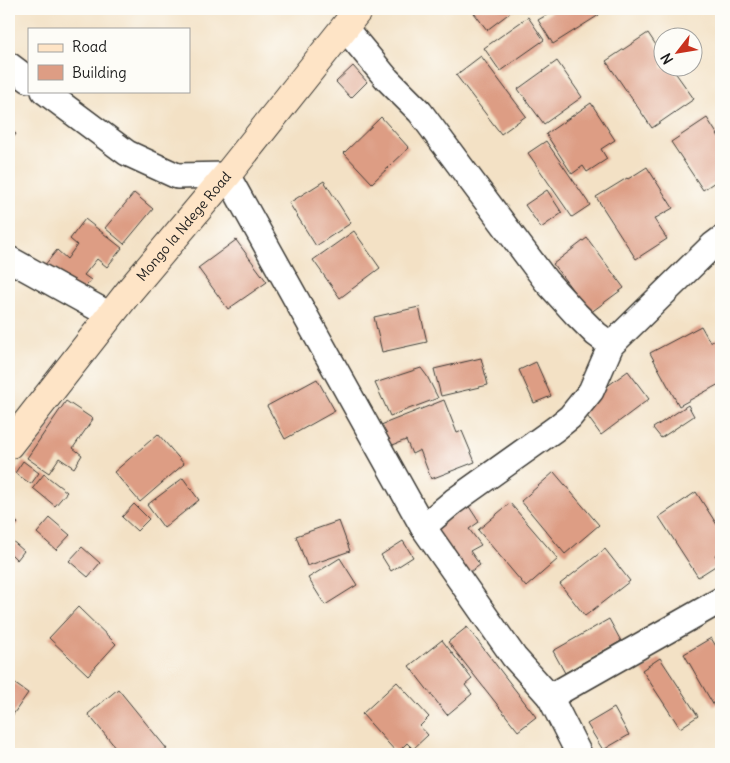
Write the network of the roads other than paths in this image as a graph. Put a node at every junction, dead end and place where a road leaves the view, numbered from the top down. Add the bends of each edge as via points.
1 (352, 18) edge
2 (9, 65) edge
3 (28, 79) edge
4 (45, 92) edge
5 (227, 175) junction
6 (721, 239) edge
7 (9, 258) edge
8 (110, 315) junction
9 (611, 345) junction
10 (9, 445) edge
11 (423, 527) junction
12 (721, 600) edge
13 (550, 697) junction
14 (579, 754) edge

1 - 5 street, Mongo la Ndege Road
1 - 9 street via 387,79 420,112 546,280 576,314
2 - 3 street
4 - 5 street via 127,153 177,176
5 - 8 street, Mongo la Ndege Road
5 - 11 street
6 - 9 street
7 - 8 street
8 - 10 street, Mongo la Ndege Road
9 - 11 street via 592,391 570,417
11 - 13 street via 514,657
12 - 13 street
13 - 14 street

